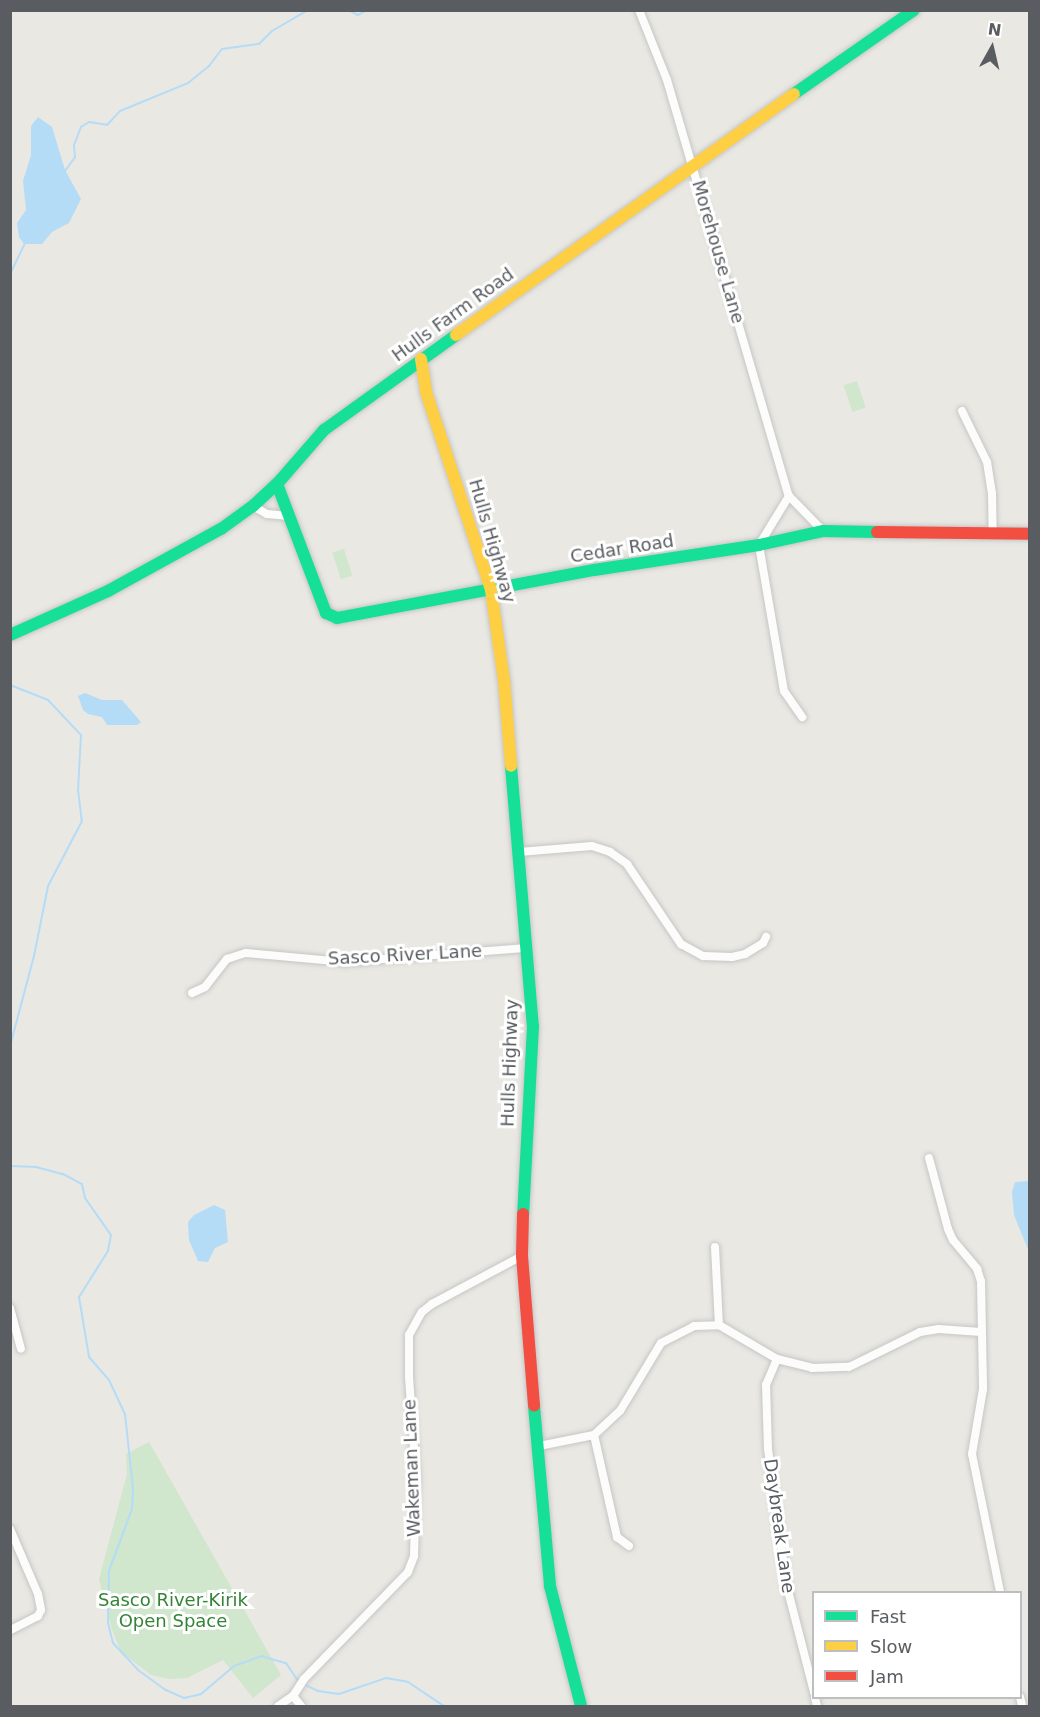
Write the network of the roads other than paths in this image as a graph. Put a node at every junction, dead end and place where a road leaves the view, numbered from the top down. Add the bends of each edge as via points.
1 (639, 10) edge
2 (914, 10) edge
3 (693, 165) junction
4 (421, 359) junction
5 (409, 369) junction
6 (426, 392) junction
7 (962, 411) dead end
8 (277, 484) junction
9 (789, 496) junction
10 (253, 506) junction
11 (289, 516) junction
12 (823, 531) junction
13 (993, 533) junction
14 (1029, 534) edge
15 (759, 545) junction
16 (491, 590) junction
17 (10, 635) edge
18 (802, 717) dead end
19 (519, 852) junction
20 (766, 937) dead end
21 (527, 948) junction
22 (192, 993) dead end
23 (929, 1158) dead end
24 (715, 1247) dead end
25 (522, 1256) junction
26 (10, 1308) edge
27 (719, 1325) junction
28 (981, 1332) junction
29 (21, 1349) dead end
30 (777, 1359) junction
31 (594, 1435) junction
32 (539, 1446) junction
33 (10, 1529) edge
34 (629, 1546) dead end
35 (999, 1591) edge
36 (10, 1630) edge
37 (812, 1688) edge
38 (293, 1696) junction
39 (278, 1707) edge
40 (301, 1707) edge
41 (581, 1707) edge

1 - 3 street, Morehouse Lane via 667,80
2 - 3 street, Hulls Farm Road
3 - 4 street, Hulls Farm Road
3 - 9 street, Morehouse Lane
4 - 5 street, Hulls Farm Road
4 - 6 street, Hulls Highway
5 - 6 street, Hulls Highway
5 - 8 street, Hulls Farm Road via 324,430
6 - 16 street, Hulls Highway
7 - 13 street via 987,462
8 - 10 street, Hulls Farm Road
8 - 11 street, Cedar Road
9 - 12 street, Morehouse Lane
9 - 15 street
10 - 11 street via 267,514
10 - 17 street, Hulls Farm Road via 221,529 108,591
11 - 16 street, Cedar Road via 326,613 337,618
12 - 13 street, Cedar Road
12 - 15 street, Cedar Road
13 - 14 street, Cedar Road
15 - 16 street, Cedar Road
15 - 18 street via 784,691
16 - 19 street, Hulls Highway via 504,680
19 - 20 street via 592,846 610,852 627,864 681,944 703,956 746,954
19 - 21 street, Hulls Highway
21 - 22 street, Sasco River Lane via 344,962 246,953 227,959 205,987
21 - 25 street, Hulls Highway via 532,1026
23 - 28 street via 948,1229 977,1269 981,1281
24 - 27 street
25 - 32 street, Hulls Highway
25 - 38 street, Wakeman Lane via 432,1304 422,1312 409,1335 416,1477 414,1556 408,1572 304,1679
26 - 29 street
27 - 30 street
27 - 31 street via 694,1326 662,1343 620,1411
28 - 30 street via 920,1332 849,1367 812,1368
28 - 35 street via 983,1389 972,1454
30 - 37 street, Daybreak Lane via 766,1385 768,1449 786,1583
31 - 32 street
31 - 34 street via 617,1537
32 - 41 street, Hulls Highway via 550,1586
33 - 36 street via 41,1610 38,1616
38 - 39 street
38 - 40 street

